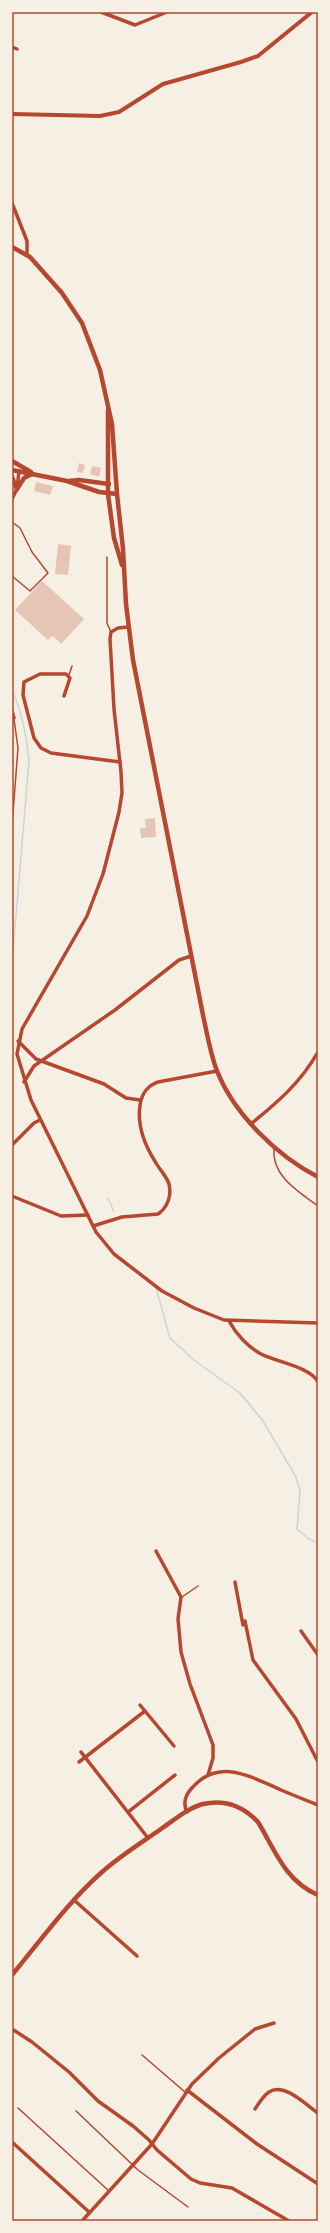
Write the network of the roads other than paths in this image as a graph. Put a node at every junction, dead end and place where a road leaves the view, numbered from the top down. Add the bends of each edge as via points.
1 (101, 12) edge
2 (166, 12) edge
3 (312, 12) edge
4 (12, 47) edge
5 (17, 49) dead end
6 (12, 114) edge
7 (12, 203) edge
8 (12, 246) edge
9 (27, 254) junction
10 (108, 408) junction
11 (12, 461) edge
12 (12, 470) edge
13 (19, 471) junction
14 (34, 474) junction
15 (12, 477) edge
16 (68, 481) junction
17 (108, 484) junction
18 (116, 485) junction
19 (16, 489) junction
20 (108, 494) junction
21 (116, 494) junction
22 (12, 499) edge
23 (12, 522) edge
24 (107, 557) dead end
25 (122, 565) junction
26 (12, 576) edge
27 (128, 627) junction
28 (111, 632) junction
29 (72, 666) dead end
30 (69, 675) junction
31 (64, 696) dead end
32 (12, 711) edge
33 (14, 718) joint
34 (120, 762) junction
35 (12, 826) edge
36 (191, 956) junction
37 (18, 1041) junction
38 (318, 1052) edge
39 (43, 1062) junction
40 (217, 1071) junction
41 (24, 1082) junction
42 (140, 1100) junction
43 (40, 1120) junction
44 (252, 1123) junction
45 (12, 1145) edge
46 (274, 1146) junction
47 (318, 1177) edge
48 (12, 1196) edge
49 (318, 1206) edge
50 (88, 1215) junction
51 (94, 1226) junction
52 (229, 1321) junction
53 (318, 1323) edge
54 (318, 1382) edge
55 (156, 1551) dead end
56 (235, 1582) dead end
57 (198, 1586) dead end
58 (181, 1597) junction
59 (245, 1621) dead end
60 (301, 1631) dead end
61 (318, 1655) edge
62 (253, 1660) junction
63 (140, 1705) dead end
64 (144, 1711) junction
65 (174, 1746) dead end
66 (81, 1752) dead end
67 (85, 1758) junction
68 (79, 1762) dead end
69 (318, 1762) edge
70 (176, 1775) dead end
71 (208, 1775) junction
72 (318, 1805) edge
73 (128, 1812) junction
74 (187, 1812) junction
75 (148, 1838) junction
76 (318, 1895) edge
77 (74, 1900) junction
78 (137, 1956) dead end
79 (12, 1975) edge
80 (274, 2023) dead end
81 (12, 2029) edge
82 (142, 2055) dead end
83 (186, 2091) junction
84 (18, 2108) dead end
85 (255, 2109) dead end
86 (76, 2111) dead end
87 (318, 2113) edge
88 (12, 2142) edge
89 (152, 2144) junction
90 (133, 2166) junction
91 (318, 2184) edge
92 (109, 2191) junction
93 (188, 2207) dead end
94 (89, 2212) junction
95 (82, 2221) edge
96 (289, 2221) edge

1 - 2 street via 135,25
3 - 6 street via 256,57 163,84 119,112 100,116
4 - 5 street
7 - 9 street via 27,241
8 - 9 main road
9 - 10 main road via 50,277 82,323 100,370
10 - 17 main road
10 - 18 main road via 112,424
11 - 14 main road
12 - 13 main road
13 - 14 main road
13 - 19 street
14 - 16 main road
14 - 19 main road via 24,478
15 - 19 main road
16 - 17 main road
16 - 20 main road
17 - 18 main road
17 - 20 main road
18 - 21 main road
19 - 22 street
20 - 21 main road
20 - 25 main road via 114,538
21 - 25 main road via 123,549
23 - 26 lane via 20,528 32,552 48,573 30,591
24 - 28 lane via 107,623
25 - 27 main road
27 - 28 street
27 - 36 main road via 143,717
28 - 34 street via 114,708
29 - 30 lane
30 - 31 street
30 - 34 street via 45,673 35,675 24,682 23,696 36,742 51,753
32 - 33 street
33 - 35 lane via 18,748
34 - 37 street via 122,793 119,812 93,902 80,931 26,1021
36 - 39 street via 179,960 132,998
36 - 40 main road
37 - 39 street via 31,1056
37 - 41 street via 18,1059
38 - 44 street via 306,1073 292,1089
39 - 41 street via 32,1068
39 - 42 street via 104,1084 126,1098
40 - 42 street via 151,1085
40 - 44 main road via 228,1091
41 - 43 street
42 - 51 street via 140,1124 153,1159 168,1181 169,1197 158,1214 122,1217
43 - 45 street
43 - 50 street
44 - 46 main road
46 - 47 main road via 296,1164
46 - 49 lane via 275,1160 284,1178
48 - 50 street via 61,1216
50 - 51 street
51 - 52 street via 114,1254 162,1291 194,1308
52 - 53 street
52 - 54 street via 254,1350 311,1374
55 - 58 street
56 - 62 street via 248,1652
57 - 58 lane
58 - 71 street via 178,1619 181,1652 213,1745 213,1758
59 - 62 street
60 - 61 street
62 - 69 street via 296,1719
63 - 64 street
64 - 65 street
64 - 67 street
66 - 67 street
67 - 68 street
67 - 73 street
70 - 73 street
71 - 72 street via 227,1771 246,1775
71 - 74 street via 195,1784 187,1794 184,1804
73 - 75 street
74 - 75 main road
74 - 76 main road via 200,1805 214,1803 226,1803 242,1808 258,1822 291,1877
75 - 77 main road via 104,1870
77 - 78 street
77 - 79 main road
80 - 83 street via 262,2025 250,2033 219,2058
81 - 89 street via 64,2068 98,2101 133,2126
82 - 83 lane
83 - 89 street
83 - 91 street via 257,2144
84 - 92 lane
85 - 87 street via 266,2094 277,2089 287,2092
86 - 90 lane
88 - 94 street
89 - 90 street
89 - 96 street via 197,2183 229,2186
90 - 92 street
90 - 93 lane
92 - 94 street
94 - 95 street

